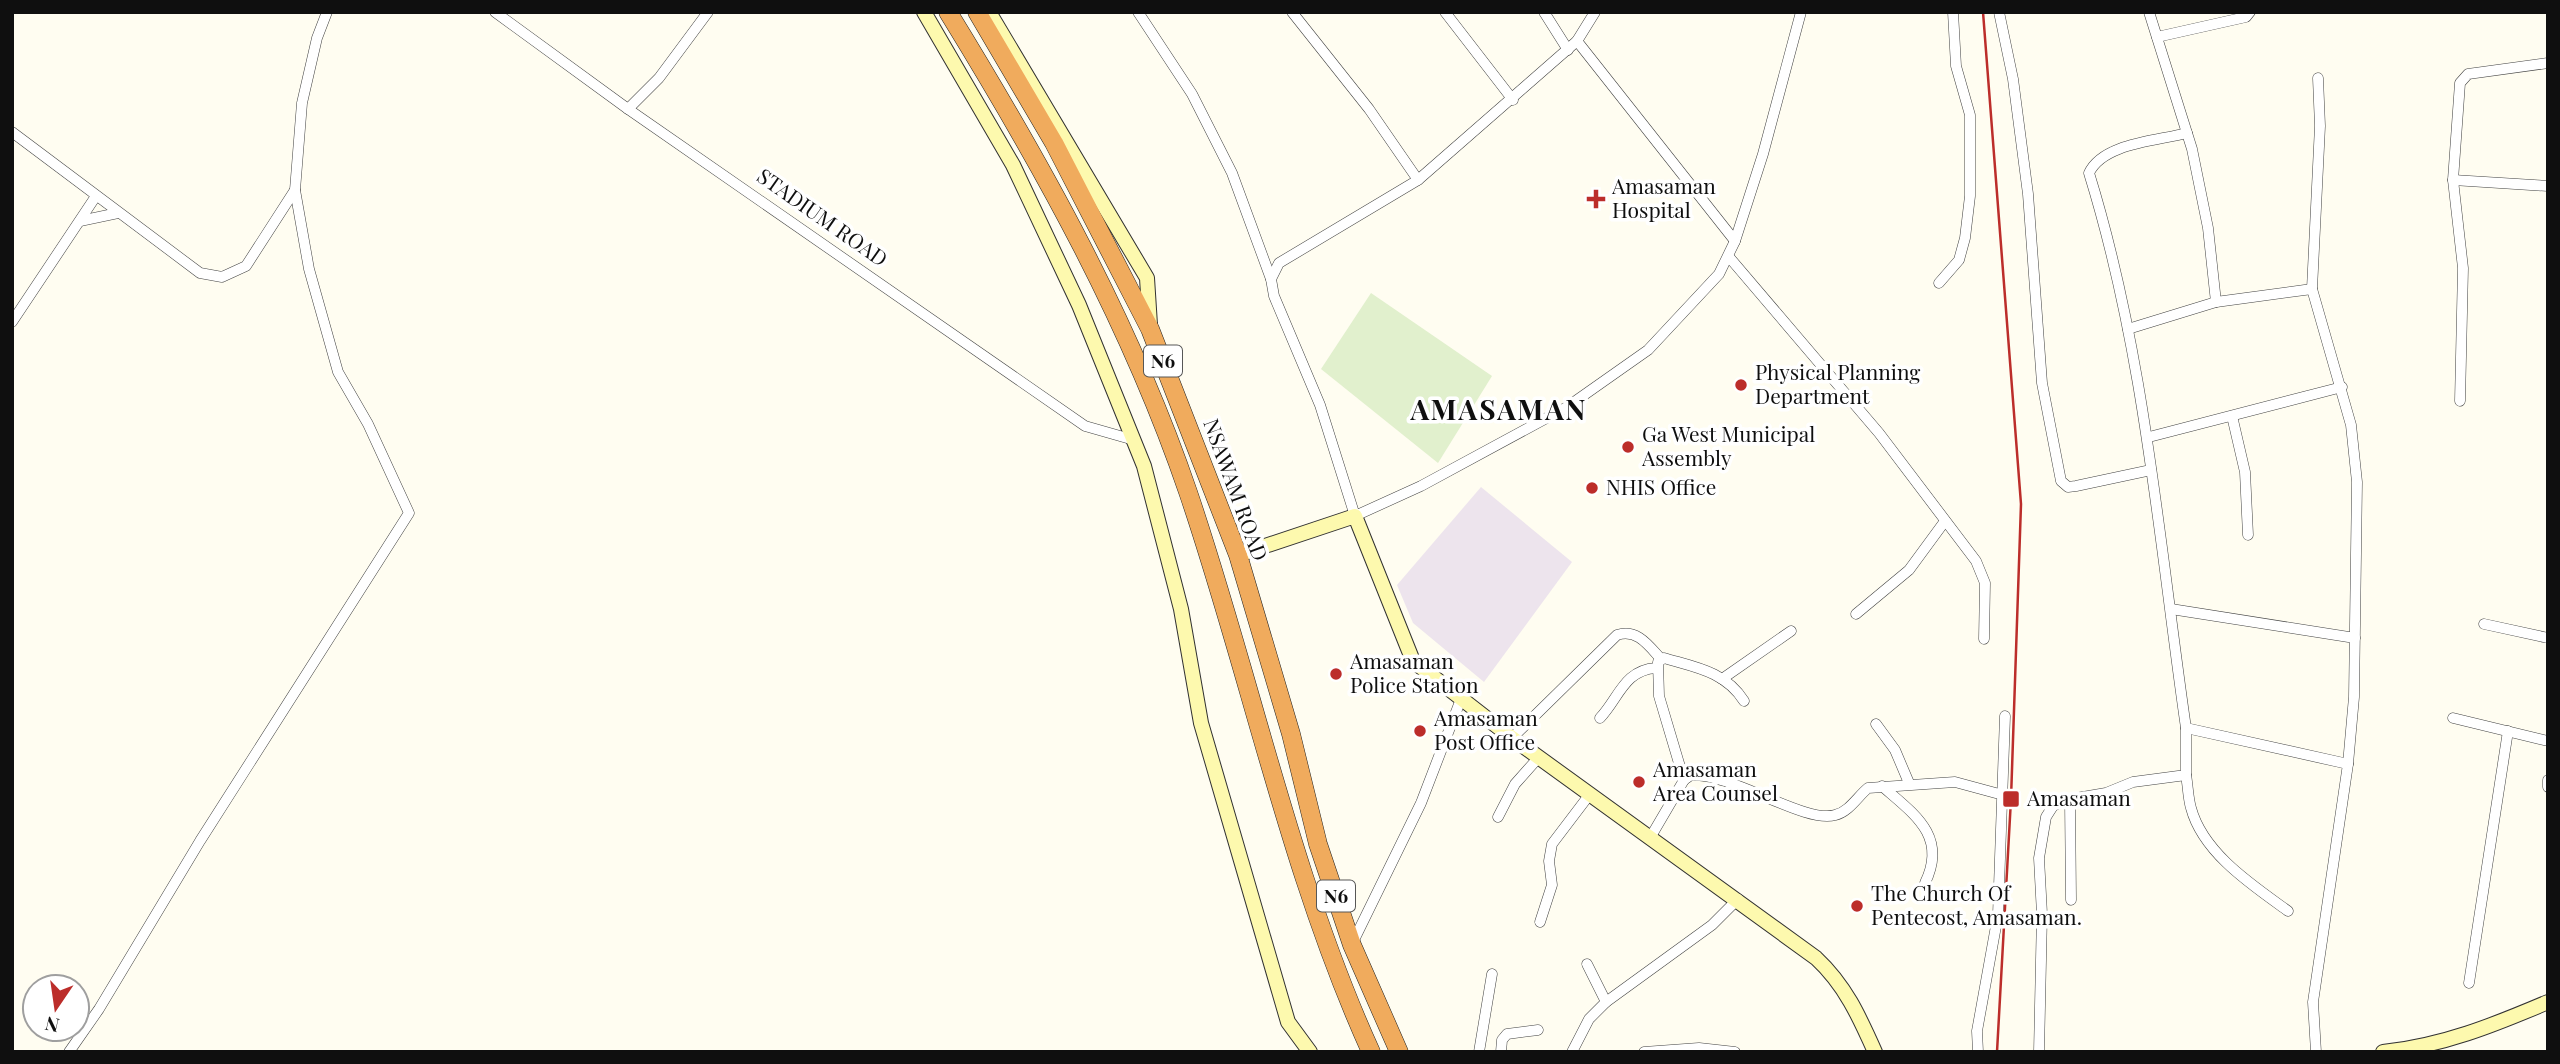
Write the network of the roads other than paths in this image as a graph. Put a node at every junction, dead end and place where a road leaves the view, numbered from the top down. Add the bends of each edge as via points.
1 (327, 12) edge
2 (495, 12) edge
3 (708, 12) edge
4 (924, 12) edge
5 (948, 12) edge
6 (976, 12) edge
7 (989, 12) edge
8 (1138, 12) edge
9 (1292, 12) edge
10 (1446, 12) edge
11 (1544, 12) edge
12 (1595, 12) edge
13 (1801, 12) edge
14 (1953, 12) edge
15 (1999, 12) edge
16 (2149, 12) edge
17 (2250, 12) edge
18 (2157, 37) junction
19 (1577, 41) junction
20 (1568, 50) junction
21 (2548, 63) edge
22 (2318, 78) dead end
23 (1513, 100) junction
24 (628, 109) junction
25 (12, 132) edge
26 (2187, 133) junction
27 (1418, 180) junction
28 (2453, 180) junction
29 (2548, 186) edge
30 (295, 190) junction
31 (96, 196) junction
32 (118, 213) junction
33 (80, 221) junction
34 (1735, 241) junction
35 (1729, 257) junction
36 (1271, 279) junction
37 (1939, 283) dead end
38 (2312, 289) junction
39 (2216, 302) junction
40 (12, 323) edge
41 (1150, 329) junction
42 (2128, 329) junction
43 (2342, 387) junction
44 (2460, 401) dead end
45 (2232, 416) junction
46 (2149, 437) junction
47 (1134, 440) junction
48 (2151, 470) junction
49 (1355, 516) junction
50 (1945, 521) junction
51 (2248, 536) dead end
52 (1238, 555) junction
53 (2171, 609) junction
54 (1856, 614) dead end
55 (2484, 624) dead end
56 (1791, 631) dead end
57 (2355, 638) junction
58 (2548, 638) edge
59 (1984, 639) dead end
60 (1658, 664) junction
61 (1722, 679) junction
62 (1461, 699) junction
63 (1744, 701) dead end
64 (2005, 716) dead end
65 (1600, 718) dead end
66 (2453, 718) dead end
67 (1877, 724) dead end
68 (2186, 728) junction
69 (2508, 731) junction
70 (1512, 738) junction
71 (2548, 741) edge
72 (1539, 757) junction
73 (2348, 764) junction
74 (2186, 775) junction
75 (1684, 780) junction
76 (2548, 780) edge
77 (1909, 783) junction
78 (1882, 786) junction
79 (2548, 787) edge
80 (1590, 794) junction
81 (2003, 795) junction
82 (2070, 799) junction
83 (1498, 817) dead end
84 (1650, 838) junction
85 (1925, 883) dead end
86 (1738, 900) junction
87 (2071, 900) dead end
88 (2288, 911) dead end
89 (1540, 922) dead end
90 (1352, 945) junction
91 (1587, 964) dead end
92 (1492, 974) dead end
93 (2469, 983) dead end
94 (1606, 1002) junction
95 (2548, 1002) edge
96 (1538, 1030) dead end
97 (2417, 1050) edge
98 (69, 1052) edge
99 (1310, 1052) edge
100 (1371, 1052) edge
101 (1399, 1052) edge
102 (1479, 1052) edge
103 (1501, 1052) edge
104 (1572, 1052) edge
105 (1644, 1052) edge
106 (1735, 1052) edge
107 (1875, 1052) edge
108 (1978, 1052) edge
109 (2039, 1052) edge
110 (2316, 1052) edge
111 (2383, 1052) edge

1 - 30 street via 302,103
2 - 24 street, STADIUM ROAD
3 - 24 street via 659,78
4 - 47 main road via 1013,165 1079,305
5 - 100 highway, N6 via 1055,193 1150,391 1226,612 1301,869 1344,994
6 - 41 highway, NSAWAM ROAD / N6 via 1054,143
7 - 41 main road via 1147,278
8 - 36 street via 1192,94 1232,173
9 - 27 street
10 - 23 street
11 - 20 street
12 - 19 street
13 - 34 street
14 - 37 street via 1956,66 1969,115 1970,195 1959,260
15 - 48 street via 2028,194 2042,383 2061,481 2068,487
16 - 18 street
17 - 18 street via 2246,17
18 - 26 street
19 - 20 street
19 - 34 street
20 - 23 street
21 - 28 street via 2463,77
22 - 38 street
23 - 27 street
24 - 47 street, STADIUM ROAD via 1085,426
25 - 31 street
26 - 39 street via 2208,228
26 - 42 street via 2108,153 2094,162 2089,173
27 - 36 street via 1279,262
28 - 29 street
28 - 44 street via 2463,268
30 - 32 street via 246,266 222,277 200,273
30 - 98 street via 309,269 338,372 410,513
31 - 32 street
31 - 33 street
32 - 33 street
33 - 40 street
34 - 35 street
35 - 49 street via 1719,274 1648,350 1567,407
35 - 50 street via 1851,398
36 - 49 street via 1320,405
38 - 39 street
38 - 43 street
39 - 42 street
41 - 52 highway, NSAWAM ROAD / N6
42 - 46 street
43 - 45 street
43 - 57 street via 2357,482
45 - 46 street
45 - 51 street via 2245,472
46 - 48 street
47 - 99 main road via 1181,609 1201,723 1230,824 1289,1022
48 - 53 street
49 - 52 main road
49 - 62 main road via 1413,661
50 - 54 street via 1909,570
50 - 59 street via 1982,570
52 - 90 highway, NSAWAM ROAD / N6 via 1318,844
53 - 57 street
53 - 68 street
55 - 58 street
56 - 61 street
57 - 73 street
60 - 61 street via 1700,666
60 - 65 street via 1624,682
60 - 70 street via 1638,636 1628,632 1617,635
60 - 75 street via 1659,696
61 - 63 street
62 - 70 main road
62 - 90 street via 1421,803
64 - 81 street
66 - 69 street
67 - 77 street
68 - 73 street
68 - 74 street
69 - 71 street
69 - 93 street
70 - 72 main road
72 - 80 main road
72 - 83 street via 1516,784
73 - 110 street via 2313,1002
74 - 82 street via 2133,782 2106,793
74 - 88 street via 2191,809 2208,841 2239,874
75 - 78 street via 1700,775 1814,814 1834,816 1846,811 1868,788
75 - 84 street
76 - 79 street
77 - 78 street
77 - 81 street via 1955,782
78 - 85 street via 1918,817 1929,835 1933,854
80 - 84 main road
80 - 89 street via 1552,844 1552,885
81 - 108 street via 1998,915 1977,1031
82 - 87 street
82 - 109 street via 2053,806 2046,817 2039,858
84 - 86 main road
86 - 94 street via 1712,925
86 - 107 main road via 1836,976
90 - 101 highway, NSAWAM ROAD / N6
91 - 94 street
92 - 102 street
94 - 104 street via 1589,1019
95 - 97 main road via 2480,1031
96 - 103 street via 1507,1034
97 - 111 main road
105 - 106 street via 1714,1048

